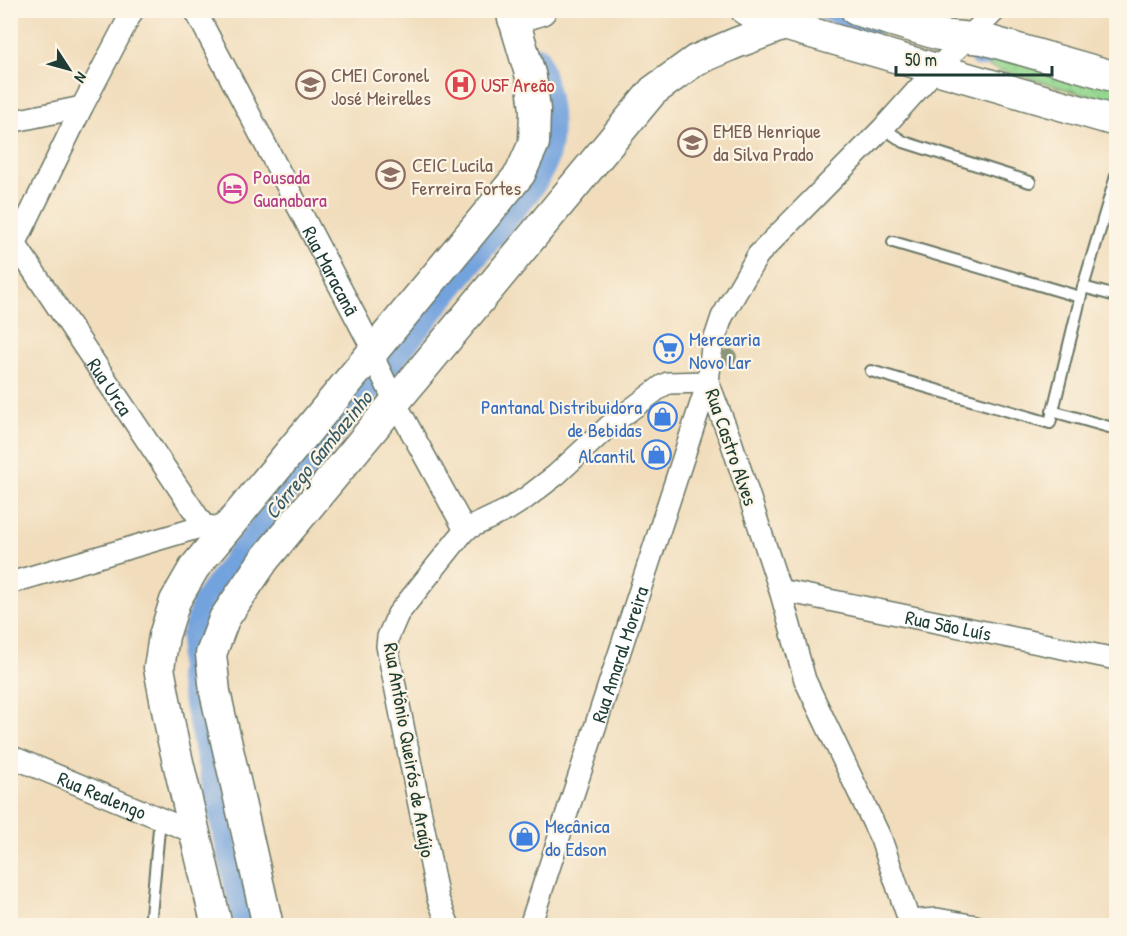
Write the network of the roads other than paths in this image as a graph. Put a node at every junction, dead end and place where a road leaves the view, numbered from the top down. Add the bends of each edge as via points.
1 (133, 10) edge
2 (195, 10) edge
3 (541, 10) edge
4 (746, 10) edge
5 (856, 10) edge
6 (996, 10) edge
7 (512, 15) edge
8 (784, 25) junction
9 (970, 38) junction
10 (936, 69) junction
11 (1116, 77) edge
12 (82, 107) junction
13 (10, 122) edge
14 (1116, 122) edge
15 (883, 129) junction
16 (1116, 176) edge
17 (1030, 182) dead end
18 (893, 242) dead end
19 (13, 250) edge
20 (1081, 292) junction
21 (1116, 296) edge
22 (375, 359) junction
23 (871, 371) dead end
24 (708, 382) junction
25 (391, 394) junction
26 (1052, 411) junction
27 (1116, 429) edge
28 (215, 527) junction
29 (465, 530) junction
30 (10, 583) edge
31 (780, 590) junction
32 (1116, 659) edge
33 (10, 756) edge
34 (160, 818) junction
35 (195, 833) junction
36 (910, 923) edge
37 (150, 926) edge
38 (217, 926) edge
39 (268, 926) edge
40 (449, 926) edge
41 (530, 926) edge
42 (976, 926) edge

1 - 12 street
2 - 22 street, Rua Maracanã
3 - 7 street
4 - 8 street
5 - 9 street via 940,35
6 - 9 street, Rua Castro Alves
7 - 22 street via 531,77 536,110 534,143 520,174
8 - 10 street
8 - 25 street via 696,60 654,91
9 - 10 street, Rua Castro Alves
9 - 11 street
10 - 14 street
10 - 15 street, Rua Castro Alves
12 - 13 street
12 - 19 street
15 - 17 lane via 904,142
15 - 24 street, Rua Castro Alves via 758,255 722,317 712,347
16 - 20 lane
18 - 20 lane
19 - 28 street, Rua Urca
20 - 21 lane
20 - 26 lane
22 - 25 street, Rua Maracanã
22 - 28 street
23 - 26 lane via 1050,423
24 - 29 street, Rua Antônio Queirós de Araújo via 662,386 526,498
24 - 31 street, Rua Castro Alves
24 - 41 street, Rua Amaral Moreira
25 - 29 street, Rua Maracanã
25 - 39 street via 264,560 224,619 211,654 215,692
26 - 27 lane
28 - 30 street
28 - 35 street via 175,601 159,668
29 - 40 street, Rua Antônio Queirós de Araújo via 398,614 387,646 438,899
31 - 32 street, Rua São Luís
31 - 36 street, Rua Castro Alves via 805,680 880,839
33 - 34 street, Rua Realengo
34 - 35 street, Rua Realengo
34 - 37 lane
35 - 38 street
36 - 42 street via 937,919

